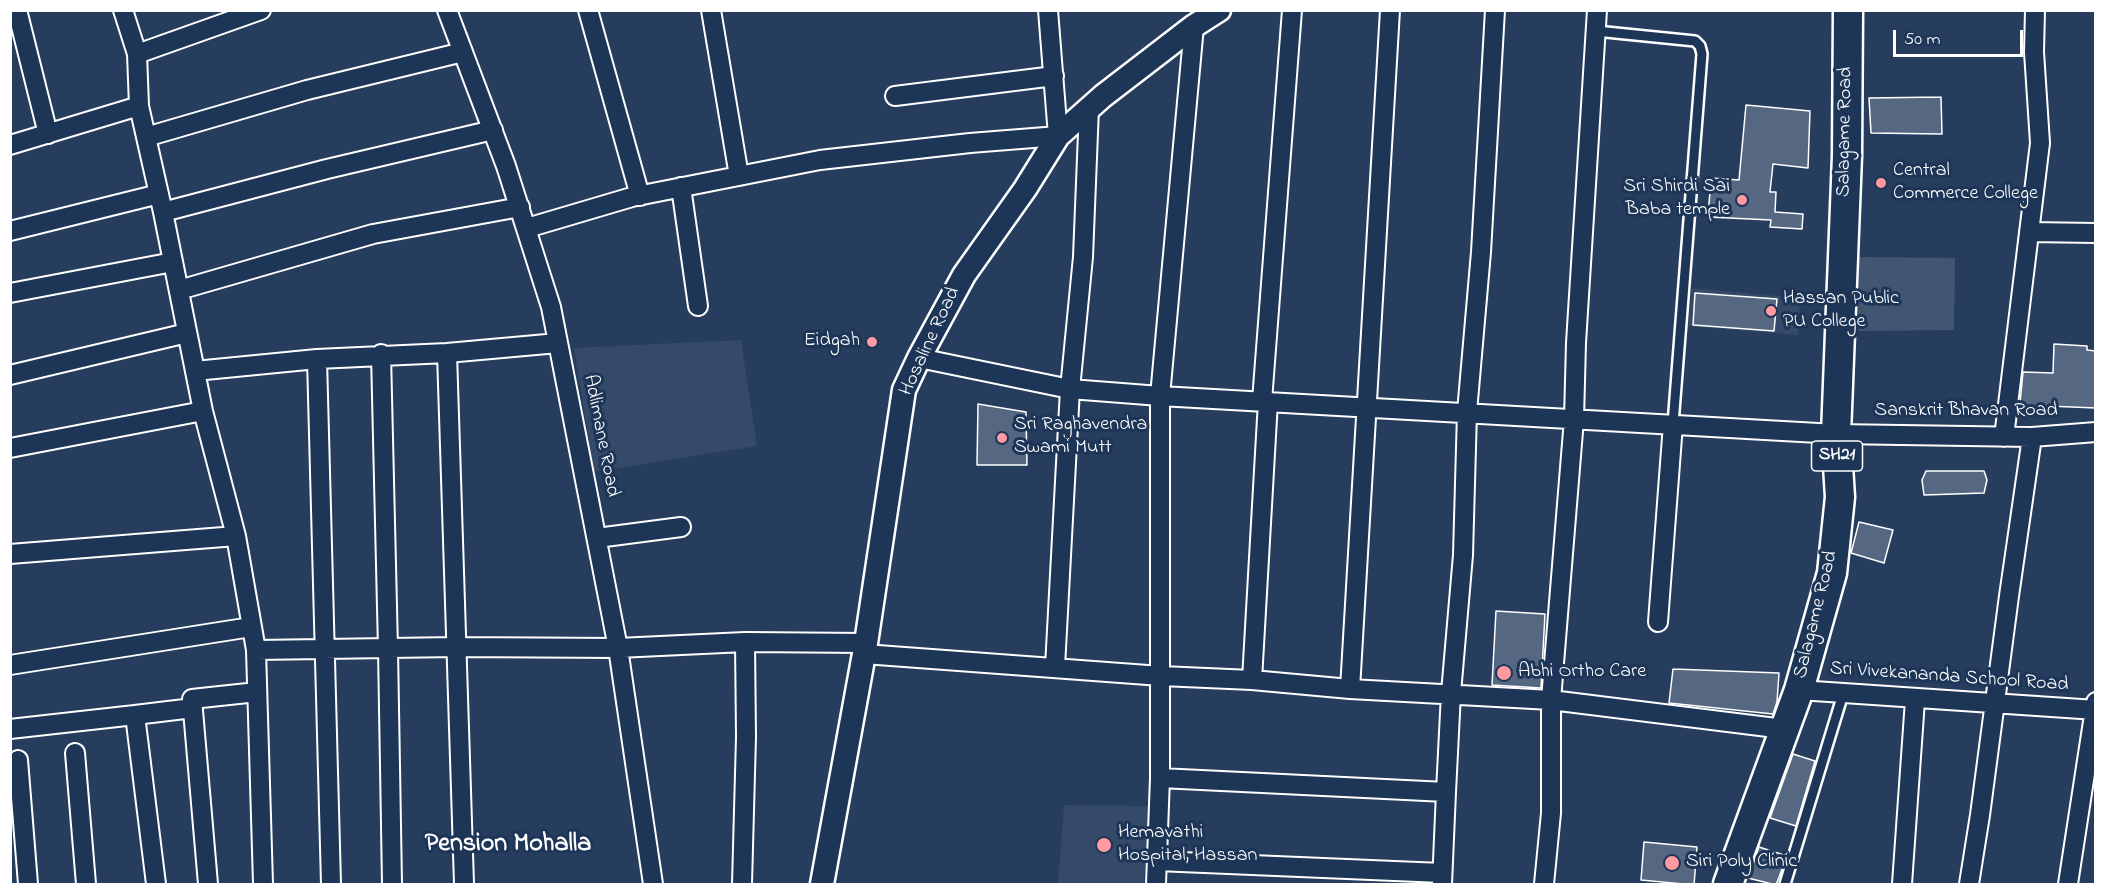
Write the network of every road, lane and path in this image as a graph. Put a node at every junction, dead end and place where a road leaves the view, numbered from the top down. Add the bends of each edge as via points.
1 (17, 10) edge
2 (123, 10) edge
3 (261, 10) edge
4 (447, 10) edge
5 (588, 10) edge
6 (711, 10) edge
7 (1048, 10) edge
8 (1220, 10) edge
9 (1292, 10) edge
10 (1390, 10) edge
11 (1495, 10) edge
12 (1597, 10) edge
13 (1848, 10) edge
14 (2035, 10) edge
15 (1194, 26) junction
16 (1596, 31) junction
17 (463, 52) junction
18 (136, 54) junction
19 (1054, 76) junction
20 (895, 96) dead end
21 (139, 106) junction
22 (1089, 108) junction
23 (493, 130) junction
24 (48, 134) junction
25 (1058, 136) junction
26 (146, 137) junction
27 (10, 145) edge
28 (739, 176) junction
29 (681, 188) junction
30 (159, 194) junction
31 (640, 196) junction
32 (520, 207) junction
33 (163, 212) junction
34 (527, 228) junction
35 (10, 231) edge
36 (2029, 232) junction
37 (2096, 233) edge
38 (173, 261) junction
39 (179, 290) junction
40 (10, 293) edge
41 (698, 306) dead end
42 (187, 333) junction
43 (558, 343) junction
44 (447, 353) junction
45 (381, 354) junction
46 (919, 358) junction
47 (317, 359) junction
48 (195, 371) junction
49 (10, 375) edge
50 (1070, 389) junction
51 (1160, 396) junction
52 (1265, 401) junction
53 (1365, 407) junction
54 (203, 411) junction
55 (1467, 412) junction
56 (1574, 419) junction
57 (1673, 424) junction
58 (2096, 432) edge
59 (1836, 434) junction
60 (2004, 437) junction
61 (2032, 437) junction
62 (10, 448) edge
63 (681, 527) dead end
64 (236, 536) junction
65 (597, 538) junction
66 (11, 551) edge
67 (1658, 622) dead end
68 (251, 627) junction
69 (745, 642) junction
70 (456, 647) junction
71 (618, 648) junction
72 (865, 648) junction
73 (388, 649) junction
74 (255, 650) junction
75 (325, 650) junction
76 (10, 665) edge
77 (1055, 667) junction
78 (1161, 676) junction
79 (1252, 680) junction
80 (1350, 688) junction
81 (1799, 690) junction
82 (257, 692) junction
83 (1451, 693) junction
84 (1843, 694) junction
85 (1551, 700) junction
86 (1915, 700) junction
87 (1995, 704) junction
88 (2095, 707) edge
89 (193, 708) junction
90 (135, 715) junction
91 (10, 729) edge
92 (1784, 729) junction
93 (75, 753) dead end
94 (18, 760) dead end
95 (1160, 778) junction
96 (1446, 792) junction
97 (1157, 861) junction
98 (1442, 879) edge
99 (28, 885) edge
100 (86, 885) edge
101 (156, 885) edge
102 (208, 885) edge
103 (263, 885) edge
104 (331, 885) edge
105 (392, 885) edge
106 (464, 885) edge
107 (653, 885) edge
108 (742, 885) edge
109 (822, 885) edge
110 (1156, 885) edge
111 (1544, 885) edge
112 (1728, 885) edge
113 (1785, 885) edge
114 (1902, 885) edge
115 (1969, 885) edge
116 (2068, 885) edge

1 - 24 street
2 - 18 street
3 - 18 street
4 - 17 street, Adlimane Road
5 - 31 street
6 - 28 street
7 - 19 street
8 - 15 street, Hosaline Road
9 - 52 street
10 - 53 street
11 - 55 street
12 - 16 street
13 - 59 main road, Salagame Road / SH21 via 1847,156
14 - 36 street via 2040,143
15 - 22 street, Hosaline Road
15 - 51 street
16 - 56 street
16 - 57 lane via 1695,41 1702,54
17 - 23 street, Adlimane Road
17 - 26 street via 307,90
18 - 21 street
19 - 20 street
19 - 25 street
21 - 24 street
21 - 26 street
22 - 25 street, Hosaline Road
22 - 50 street via 1083,257
23 - 32 street, Adlimane Road
23 - 33 street
24 - 27 street
25 - 28 street via 820,160
25 - 46 street, Hosaline Road via 964,275
26 - 30 street
28 - 29 street
29 - 31 street
29 - 41 street
30 - 33 street
30 - 35 street
31 - 34 street
32 - 34 street, Adlimane Road
32 - 39 street via 372,234
33 - 38 street
34 - 43 street, Adlimane Road
36 - 37 street
36 - 60 street
38 - 39 street
38 - 40 street
39 - 42 street
42 - 48 street
42 - 49 street
43 - 44 street
43 - 65 street, Adlimane Road
44 - 45 street
44 - 70 street
45 - 47 street
45 - 73 street
46 - 50 street, Sanskrit Bhavan Road
46 - 72 street, Hosaline Road via 904,390
47 - 48 street
47 - 75 street
48 - 54 street
50 - 51 street, Sanskrit Bhavan Road
50 - 77 street
51 - 52 street, Sanskrit Bhavan Road
51 - 78 street
52 - 53 street, Sanskrit Bhavan Road
52 - 79 street
53 - 55 street, Sanskrit Bhavan Road
53 - 80 street
54 - 62 street
54 - 64 street
55 - 56 street, Sanskrit Bhavan Road
55 - 83 street via 1464,555
56 - 57 street, Sanskrit Bhavan Road
56 - 85 street
57 - 59 street, Sanskrit Bhavan Road
57 - 67 street
58 - 61 street, Sanskrit Bhavan Road
59 - 60 street, Sanskrit Bhavan Road
59 - 81 main road, Salagame Road / SH21 via 1840,497 1832,573
60 - 61 street, Sanskrit Bhavan Road
61 - 87 street
63 - 65 street
64 - 66 street
64 - 68 street
65 - 71 street, Adlimane Road
68 - 74 street
68 - 76 street
69 - 71 street
69 - 72 street
69 - 108 street
70 - 71 street
70 - 73 street
70 - 106 street
71 - 107 street, Adlimane Road
72 - 77 street
72 - 109 street, Hosaline Road
73 - 75 street
73 - 105 street
74 - 75 street
74 - 82 street
75 - 104 street
77 - 78 street
78 - 79 street
78 - 95 street
79 - 80 street
80 - 83 street
81 - 84 street, Sri Vivekananda School Road
81 - 92 main road, Salagame Road / SH21
82 - 89 street via 192,699
82 - 103 street
83 - 85 street
83 - 96 street
84 - 86 street, Sri Vivekananda School Road
84 - 113 lane
85 - 92 street
85 - 111 street via 1551,813
86 - 87 street, Sri Vivekananda School Road
86 - 114 street
87 - 88 street, Sri Vivekananda School Road
87 - 115 street
88 - 116 street
89 - 90 street
89 - 102 street
90 - 91 street
90 - 101 street
92 - 112 main road, Salagame Road / SH21
93 - 100 street
94 - 99 street
95 - 96 street
95 - 97 street
96 - 98 street
97 - 98 street
97 - 110 street

